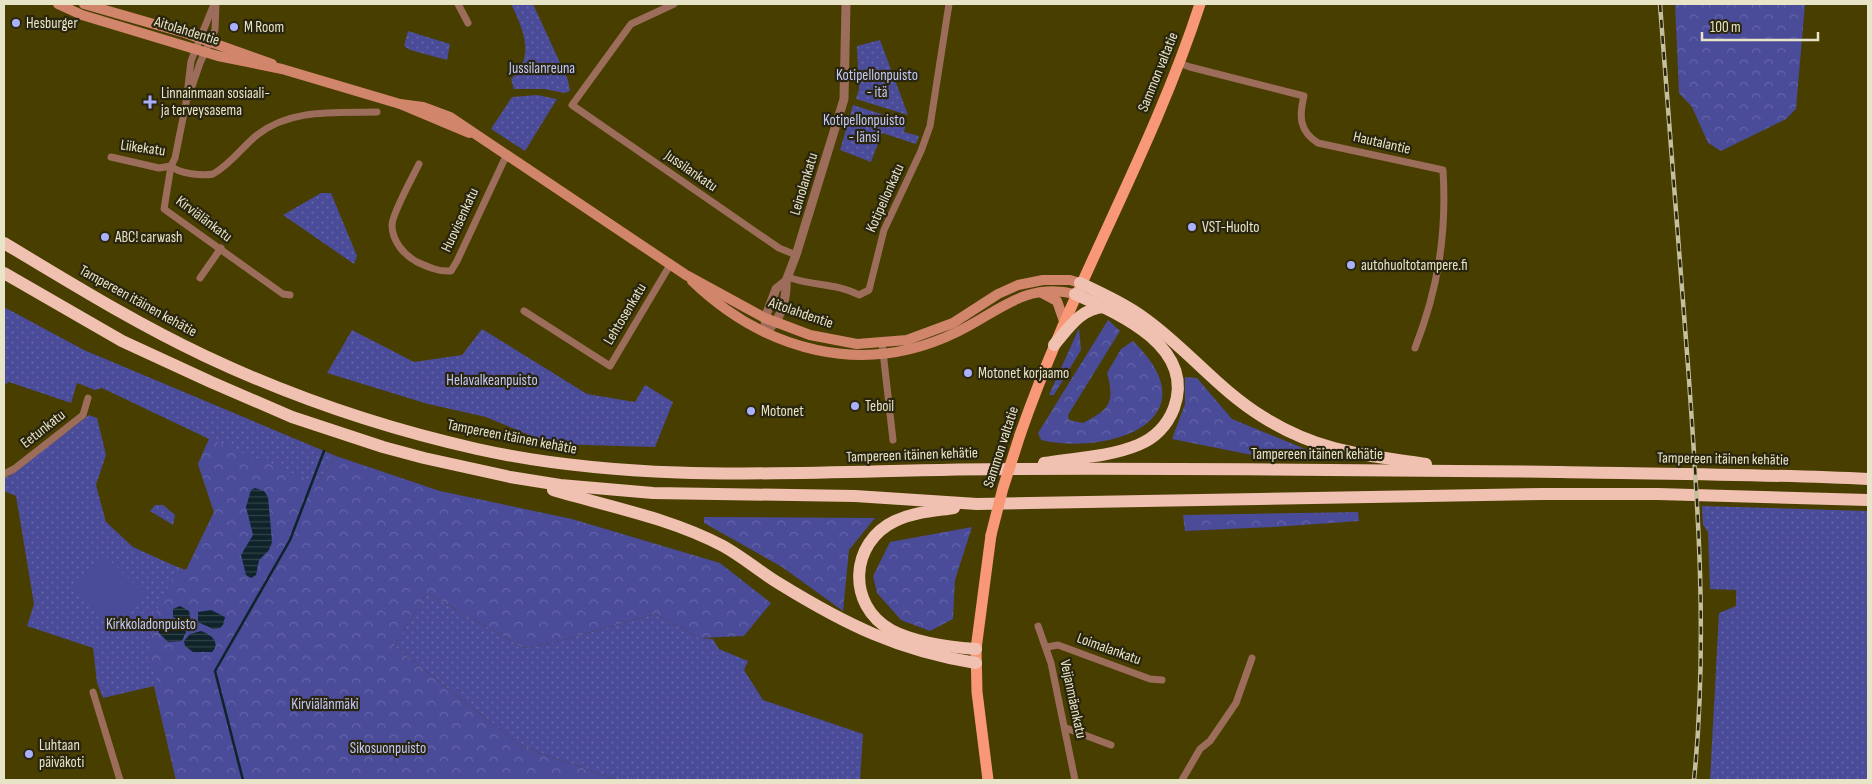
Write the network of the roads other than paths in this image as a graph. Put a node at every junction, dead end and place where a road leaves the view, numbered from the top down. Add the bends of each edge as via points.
1 (58, 4) edge
2 (84, 4) edge
3 (215, 4) edge
4 (458, 4) edge
5 (674, 4) edge
6 (846, 4) edge
7 (949, 4) edge
8 (1200, 4) edge
9 (468, 23) dead end
10 (198, 38) junction
11 (210, 42) junction
12 (200, 51) junction
13 (1179, 62) junction
14 (282, 69) junction
15 (376, 112) dead end
16 (507, 154) junction
17 (111, 157) dead end
18 (419, 164) dead end
19 (171, 166) junction
20 (4, 243) edge
21 (220, 248) junction
22 (796, 255) junction
23 (670, 265) junction
24 (4, 275) edge
25 (686, 275) junction
26 (200, 278) dead end
27 (787, 279) junction
28 (1078, 288) junction
29 (1039, 292) junction
30 (290, 295) dead end
31 (1104, 306) junction
32 (524, 311) dead end
33 (765, 318) junction
34 (1064, 321) junction
35 (776, 323) junction
36 (766, 332) junction
37 (882, 343) junction
38 (1054, 344) junction
39 (1414, 348) dead end
40 (882, 354) junction
41 (88, 398) dead end
42 (893, 440) dead end
43 (1007, 468) junction
44 (1468, 471) junction
45 (4, 474) edge
46 (510, 477) junction
47 (1868, 479) edge
48 (1868, 500) edge
49 (977, 504) junction
50 (1038, 626) dead end
51 (1047, 647) junction
52 (976, 649) junction
53 (1252, 658) dead end
54 (976, 663) junction
55 (1162, 680) dead end
56 (92, 692) dead end
57 (1066, 728) junction
58 (1111, 745) dead end
59 (120, 780) edge
60 (988, 780) edge
61 (1075, 780) edge
62 (1182, 780) edge

1 - 12 main road, Aitolahdentie via 82,15
2 - 10 main road, Aitolahdentie
3 - 10 street
3 - 11 street via 215,30
4 - 9 street
5 - 22 street, Jussilankatu via 631,24 572,105 779,248
6 - 22 street, Leinolankatu via 844,99
7 - 27 street, Kotipellonkatu via 930,126 884,230 869,290 859,295 845,289
8 - 13 main road, Sammon valtatie
10 - 11 main road, Aitolahdentie
10 - 12 street
11 - 12 street
11 - 14 main road, Aitolahdentie
12 - 14 main road, Aitolahdentie
12 - 19 street, Kirviälänkatu
13 - 28 main road, Sammon valtatie
13 - 39 street, Hautalantie via 1190,68 1304,96 1300,110 1302,126 1307,136 1318,143 1443,170 1444,219 1438,278
14 - 16 main road, Aitolahdentie via 400,104 477,136
15 - 19 street, Liikekatu via 294,116 256,136 213,174 197,174
16 - 18 street, Huovisenkatu via 457,261 451,270 444,271 423,265 403,253 393,230 394,219
16 - 23 main road, Aitolahdentie
17 - 19 street, Liikekatu via 160,168
19 - 21 street, Kirviälänkatu via 164,209
20 - 43 highway, Tampereen itäinen kehätie via 203,355 348,414 476,449 562,464 663,473 789,475
21 - 26 street
21 - 30 street, Kirviälänkatu via 283,294
22 - 27 street, Leinolankatu
23 - 25 main road, Aitolahdentie
23 - 32 street, Lehtosenkatu via 610,366
24 - 46 highway via 122,341 292,417 383,447
25 - 33 main road, Aitolahdentie
25 - 36 main road, Aitolahdentie via 706,293
27 - 33 street, Leinolankatu via 776,289
27 - 35 street, Leinolankatu via 787,292
28 - 29 main road, Aitolahdentie
28 - 31 highway
28 - 34 main road, Sammon valtatie
28 - 37 main road, Aitolahdentie via 1043,280 1018,285 933,332
28 - 44 highway via 1146,319 1233,396 1264,418 1300,436 1320,445 1364,456
29 - 34 main road via 1057,301
29 - 40 main road, Aitolahdentie via 1003,304 936,342
31 - 38 highway via 1083,314
31 - 43 highway via 1158,343 1173,364 1178,393 1166,424 1148,440 1126,449
33 - 35 main road, Aitolahdentie
33 - 36 street, Leinolankatu
34 - 38 main road, Sammon valtatie
35 - 36 street, Leinolankatu
35 - 37 main road, Aitolahdentie via 842,343
36 - 40 main road, Aitolahdentie via 786,342 821,351 843,355
37 - 40 street
38 - 52 main road, Sammon valtatie, bridge via 1003,488 991,535
40 - 42 street
41 - 45 street, Eetunkatu via 83,415
43 - 44 highway, Tampereen itäinen kehätie
44 - 47 highway, Tampereen itäinen kehätie
46 - 49 highway via 606,490 707,495 855,496
46 - 54 highway via 675,525 723,546 799,596 879,638 933,656
48 - 49 highway via 1544,494
49 - 52 highway via 924,512 883,528 867,546 858,578 859,589 869,611 891,630 926,642
50 - 51 street, Veijanmäenkatu
51 - 55 street, Loimalankatu via 1058,645 1150,679
51 - 57 street, Veijanmäenkatu
52 - 54 main road, Sammon valtatie
53 - 62 street via 1236,703 1210,741 1200,749
54 - 60 main road, Sammon valtatie
56 - 59 street
57 - 58 street
57 - 61 street, Veijanmäenkatu

